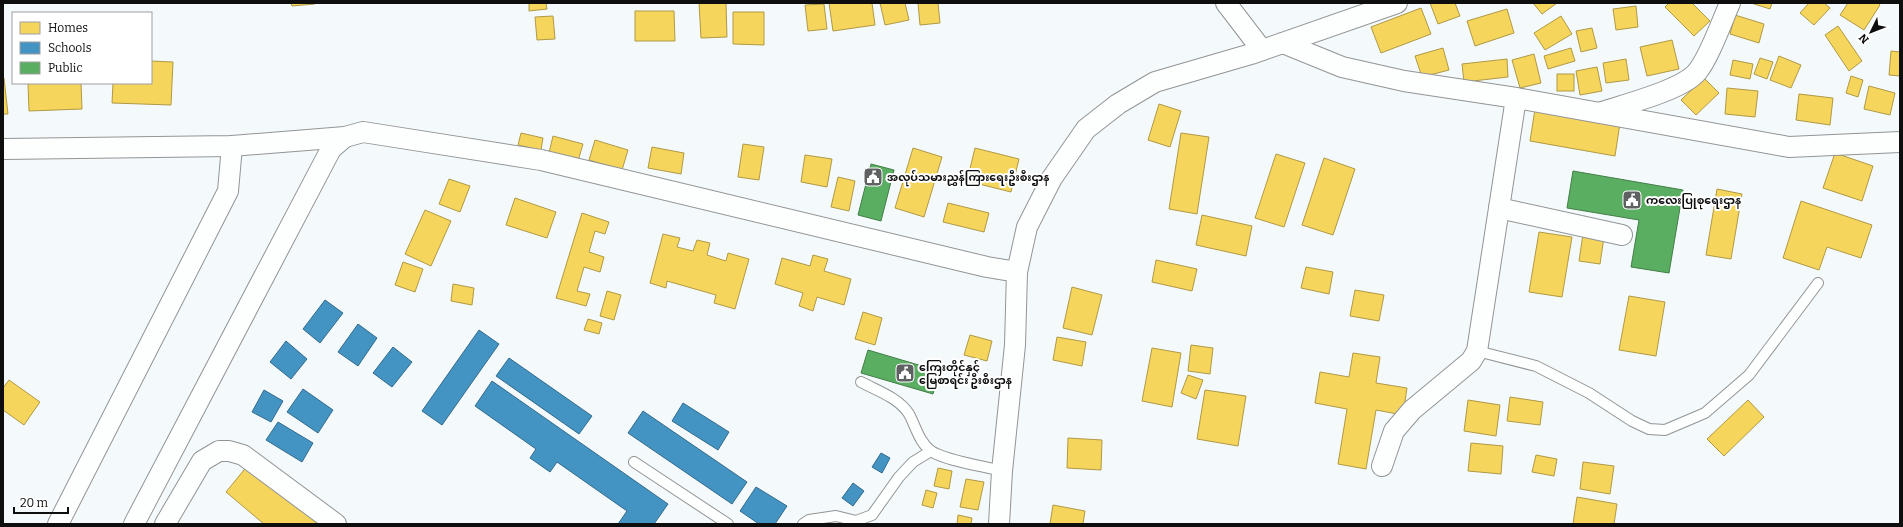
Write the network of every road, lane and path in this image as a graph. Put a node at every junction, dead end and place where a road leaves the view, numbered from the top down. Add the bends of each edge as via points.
1 (1226, 3) edge
2 (1397, 3) edge
3 (1730, 3) edge
4 (1282, 43) junction
5 (1262, 50) junction
6 (1516, 98) junction
7 (1599, 113) junction
8 (345, 137) junction
9 (1900, 142) edge
10 (232, 146) junction
11 (3, 149) edge
12 (1499, 208) junction
13 (1622, 235) dead end
14 (1017, 272) junction
15 (1818, 283) dead end
16 (1477, 351) junction
17 (861, 382) dead end
18 (931, 451) junction
19 (634, 462) dead end
20 (1382, 466) dead end
21 (1002, 471) junction
22 (58, 524) edge
23 (134, 524) edge
24 (165, 524) edge
25 (336, 524) edge
26 (728, 524) edge
27 (802, 524) edge
28 (999, 524) edge

1 - 5 street
2 - 4 street
3 - 7 street via 1704,61 1686,82
4 - 5 street
4 - 6 street via 1342,67 1404,81
5 - 14 street via 1155,82 1118,104 1086,129 1052,178 1027,227
6 - 7 street
6 - 12 street
7 - 9 street via 1790,147
8 - 10 street
8 - 14 street via 363,132 541,160 987,267
8 - 23 street via 331,149
10 - 11 street
10 - 22 street via 228,191
12 - 13 street
12 - 16 street
14 - 21 street via 1015,345
15 - 16 lane via 1749,375 1706,413 1665,430 1649,429 1589,392 1536,366
16 - 20 street via 1471,361 1412,410 1394,431
17 - 18 lane via 899,402 909,414 918,435
18 - 21 lane
18 - 27 lane via 913,462 872,515 856,521 836,516 809,520
19 - 26 lane
21 - 28 street
24 - 25 street via 202,461 220,451 229,451 243,455

